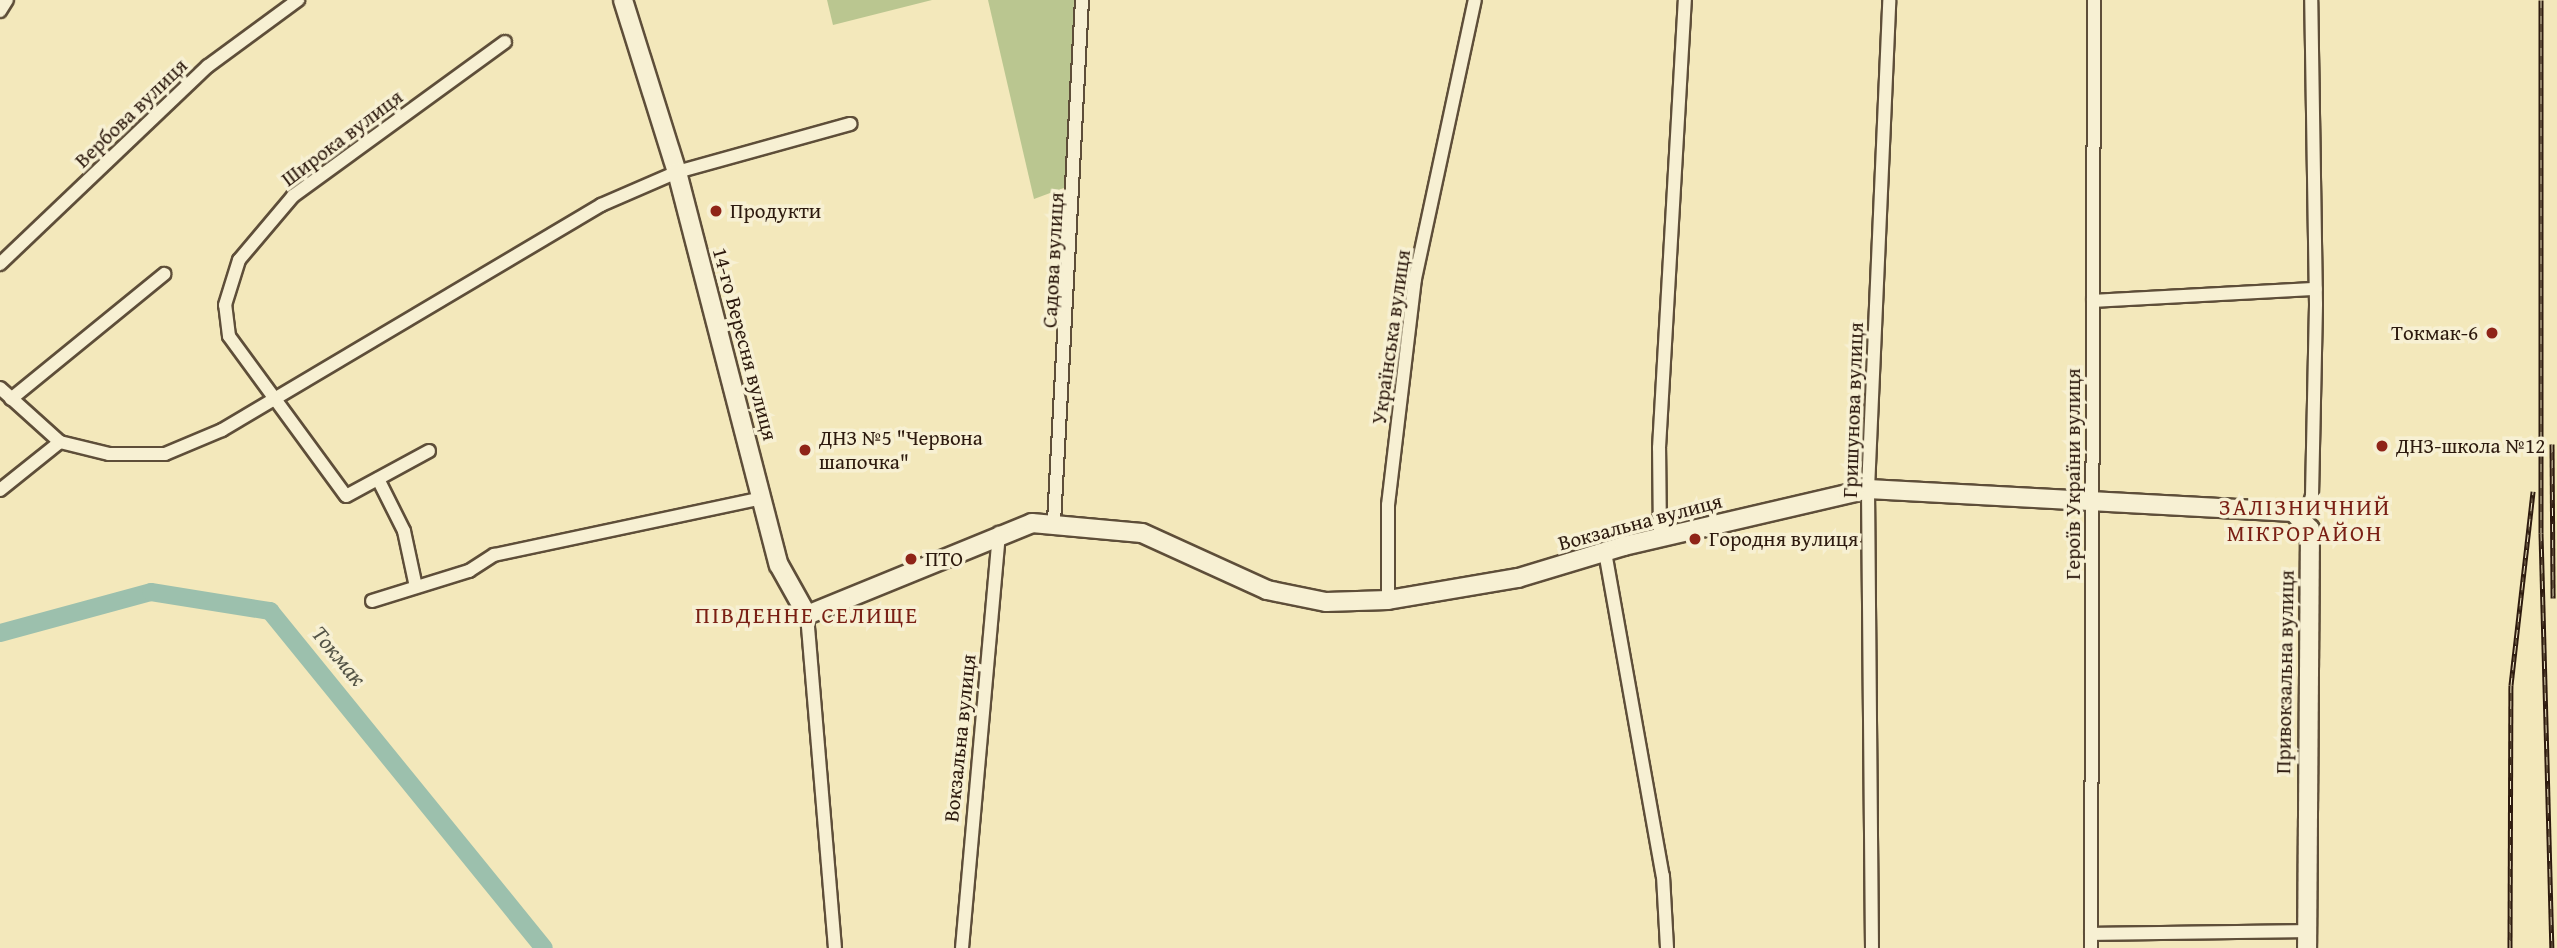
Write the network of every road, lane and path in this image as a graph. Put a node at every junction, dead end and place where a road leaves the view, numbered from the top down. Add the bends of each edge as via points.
1 (7, 0) edge
2 (298, 0) edge
3 (624, 0) edge
4 (1082, 0) edge
5 (1475, 0) edge
6 (1685, 0) edge
7 (1889, 0) edge
8 (2094, 0) edge
9 (2311, 0) edge
10 (0, 11) edge
11 (505, 42) dead end
12 (850, 124) dead end
13 (677, 172) junction
14 (0, 264) edge
15 (164, 274) dead end
16 (2316, 289) junction
17 (2093, 301) junction
18 (0, 388) edge
19 (278, 397) junction
20 (11, 399) junction
21 (60, 442) junction
22 (429, 451) dead end
23 (377, 479) junction
24 (1868, 489) junction
25 (0, 491) edge
26 (2092, 497) junction
27 (762, 498) junction
28 (2305, 520) junction
29 (1054, 522) junction
30 (999, 533) junction
31 (1660, 538) junction
32 (1605, 552) junction
33 (416, 587) junction
34 (1388, 600) junction
35 (372, 601) dead end
36 (807, 615) junction
37 (2091, 934) junction
38 (2307, 939) edge
39 (835, 948) edge
40 (962, 948) edge
41 (1667, 948) edge
42 (1872, 948) edge
43 (2091, 948) edge

1 - 10 street
2 - 14 street, Вербова вулиця via 208,66
3 - 13 street, 14-го Вересня вулиця
4 - 29 street, Садова вулиця
5 - 34 street, Українська вулиця via 1415,279 1388,505
6 - 31 street via 1659,449
7 - 24 street, Гришунова вулиця
8 - 17 street, Героїв України вулиця
9 - 16 street, Привокзальна вулиця
11 - 19 street, Широка вулиця via 293,196 239,260 225,305 229,336
12 - 13 street
13 - 19 street via 601,205
13 - 27 street, 14-го Вересня вулиця
15 - 20 street
16 - 17 street
16 - 28 street, Привокзальна вулиця via 2312,496
17 - 26 street, Героїв України вулиця
18 - 20 street
19 - 21 street via 165,454 109,454
19 - 23 street, Широка вулиця via 346,496
20 - 21 street
21 - 25 street
22 - 23 street, Широка вулиця
23 - 33 street via 404,531
24 - 26 street, Вокзальна вулиця
24 - 31 street, Вокзальна вулиця
24 - 42 street, Гришунова вулиця
26 - 28 street, Вокзальна вулиця via 2293,512
26 - 37 street, Героїв України вулиця
27 - 33 street via 494,555 469,571
27 - 36 street, 14-го Вересня вулиця via 779,565
28 - 38 street, Привокзальна вулиця
29 - 30 street, Вокзальна вулиця
29 - 34 street, Вокзальна вулиця via 1142,533 1267,590 1326,602
30 - 36 street, Вокзальна вулиця
30 - 40 street, Вокзальна вулиця
31 - 32 street, Вокзальна вулиця
32 - 34 street, Вокзальна вулиця via 1518,578
32 - 41 street via 1663,876
33 - 35 street
36 - 39 street, 14-го Вересня вулиця
37 - 38 street, Привокзальна вулиця
37 - 43 street, Героїв України вулиця

